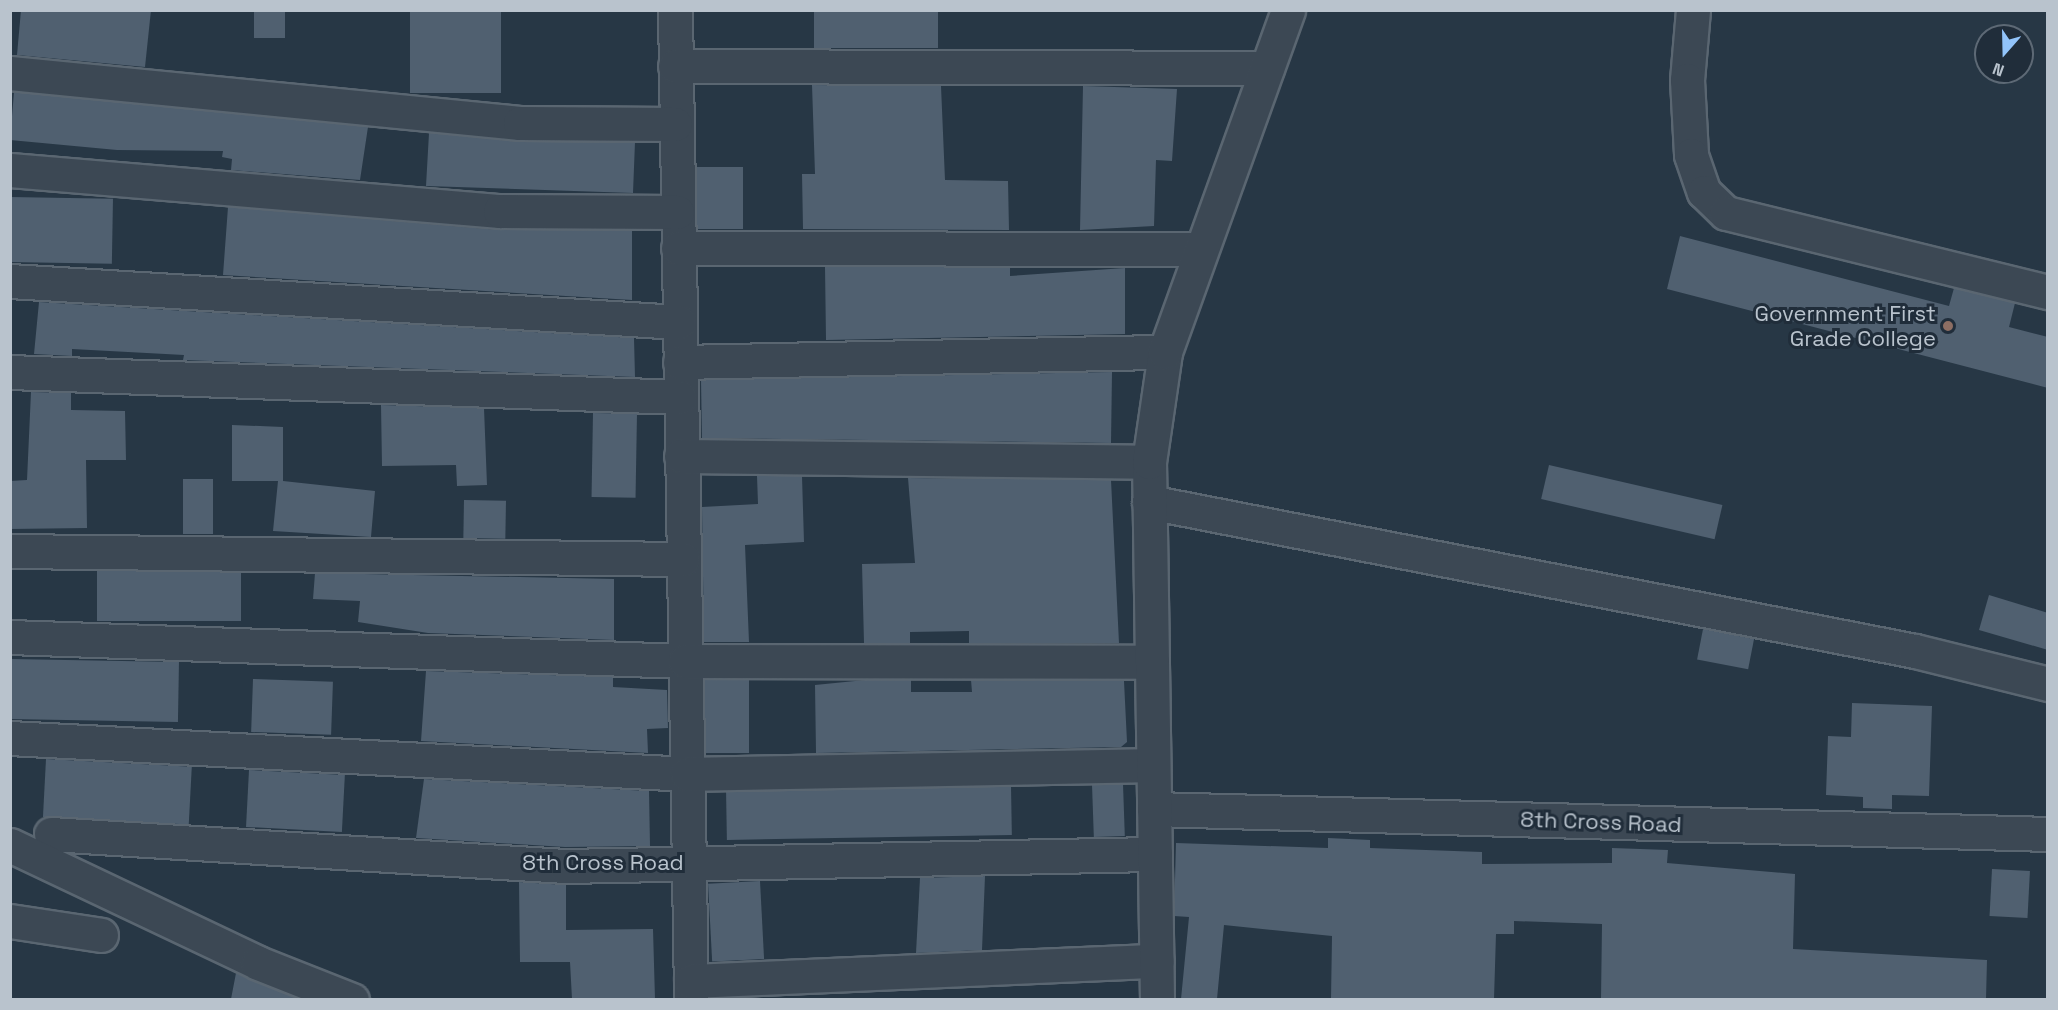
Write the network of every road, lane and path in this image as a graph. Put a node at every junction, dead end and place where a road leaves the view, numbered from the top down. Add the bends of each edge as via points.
1 (675, 10) edge
2 (1288, 10) edge
3 (1693, 10) edge
4 (675, 66) junction
5 (1267, 68) junction
6 (10, 73) edge
7 (675, 124) junction
8 (10, 170) edge
9 (677, 212) junction
10 (678, 248) junction
11 (1201, 249) junction
12 (10, 281) edge
13 (2048, 292) edge
14 (679, 322) junction
15 (1165, 352) junction
16 (680, 362) junction
17 (10, 372) edge
18 (680, 397) junction
19 (681, 456) junction
20 (1149, 462) junction
21 (1149, 502) junction
22 (10, 551) edge
23 (683, 559) junction
24 (10, 637) edge
25 (685, 661) junction
26 (1152, 662) junction
27 (2048, 684) edge
28 (10, 738) edge
29 (1153, 765) junction
30 (687, 774) junction
31 (1154, 809) junction
32 (51, 834) dead end
33 (2048, 834) edge
34 (10, 845) edge
35 (1155, 854) junction
36 (689, 863) junction
37 (10, 921) edge
38 (101, 935) dead end
39 (1157, 961) junction
40 (691, 990) edge
41 (352, 999) edge
42 (1157, 999) edge

1 - 4 street
2 - 5 street
3 - 13 street via 1687,80 1691,155 1704,192 1726,213
4 - 5 street
4 - 7 street
5 - 11 street
6 - 7 street via 520,123
7 - 9 street
8 - 9 street via 500,211
9 - 10 street
10 - 11 street
10 - 14 street
11 - 15 street
12 - 14 street
14 - 16 street
15 - 16 street
15 - 20 street
16 - 18 street
17 - 18 street
18 - 19 street
19 - 20 street
19 - 23 street
20 - 21 street
21 - 26 street
21 - 27 street via 1915,651
22 - 23 street
23 - 25 street
24 - 25 street
25 - 26 street
25 - 30 street
26 - 29 street
28 - 30 street
29 - 30 street
29 - 31 street
30 - 36 street
31 - 33 street, 8th Cross Road
31 - 35 street
32 - 36 street, 8th Cross Road via 542,865
34 - 41 street via 258,963
35 - 36 street, 8th Cross Road
35 - 39 street
36 - 40 street
37 - 38 street
39 - 40 street
39 - 42 street

